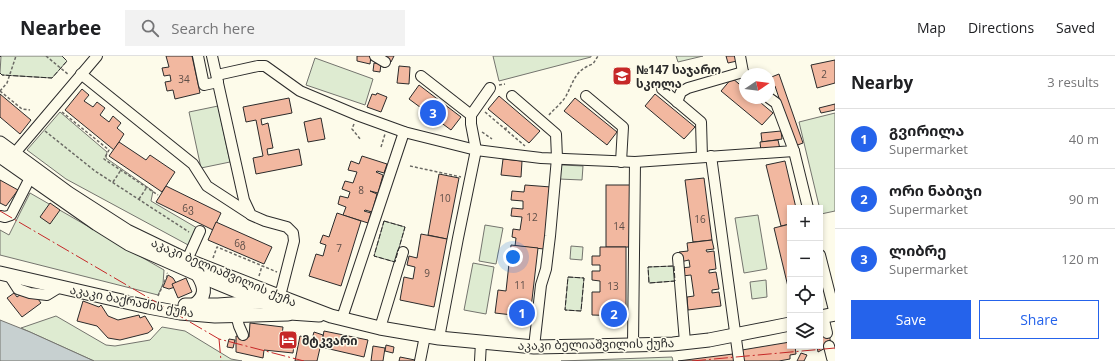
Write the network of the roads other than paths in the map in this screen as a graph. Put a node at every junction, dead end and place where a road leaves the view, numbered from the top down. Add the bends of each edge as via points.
1 (97, 56) edge
2 (198, 56) edge
3 (212, 56) edge
4 (375, 56) edge
5 (266, 61) edge
6 (385, 62) dead end
7 (739, 74) edge
8 (421, 76) dead end
9 (78, 77) junction
10 (217, 79) junction
11 (490, 88) dead end
12 (662, 89) dead end
13 (512, 96) dead end
14 (586, 96) dead end
15 (676, 102) junction
16 (775, 102) edge
17 (471, 115) junction
18 (404, 132) junction
19 (0, 143) edge
20 (476, 150) junction
21 (794, 150) junction
22 (14, 154) junction
23 (0, 156) edge
24 (707, 157) junction
25 (557, 158) junction
26 (621, 162) junction
27 (635, 162) junction
28 (30, 178) junction
29 (807, 205) edge
30 (251, 215) junction
31 (0, 216) edge
32 (199, 234) road end
33 (403, 252) dead end
34 (678, 258) dead end
35 (188, 260) junction
36 (0, 264) edge
37 (5, 274) edge
38 (198, 275) junction
39 (823, 277) edge
40 (282, 297) junction
41 (264, 302) junction
42 (192, 306) junction
43 (290, 313) junction
44 (828, 315) edge
45 (236, 316) junction
46 (336, 317) junction
47 (787, 325) edge
48 (380, 328) junction
49 (827, 334) dead end
50 (243, 335) dead end
51 (736, 335) junction
52 (425, 336) junction
53 (439, 338) junction
54 (481, 342) junction
55 (686, 342) junction
56 (633, 345) junction
57 (534, 346) junction
58 (829, 346) dead end
59 (832, 358) dead end
60 (420, 361) edge
61 (480, 361) edge
62 (739, 361) edge

1 - 9 lane
2 - 10 lane via 204,85
3 - 10 lane
4 - 6 lane
5 - 10 lane
5 - 18 lane via 300,91
7 - 15 lane via 688,88 681,92
8 - 17 lane
9 - 22 lane
9 - 30 lane via 192,164 207,186
10 - 30 lane via 244,200
11 - 17 lane
12 - 15 lane
13 - 25 lane via 556,134
14 - 26 lane via 623,127
15 - 24 lane via 701,122
16 - 21 lane
17 - 20 lane
18 - 20 lane
18 - 46 lane
19 - 22 main road, აკაკი ბელიაშვილის ქუჩა
20 - 25 lane
20 - 53 lane
21 - 24 lane
21 - 29 lane
22 - 35 main road, აკაკი ბელიაშვილის ქუჩა via 127,231
23 - 28 main road, აკაკი ბელიაშვილის ქუჩა
24 - 27 lane
24 - 51 lane
25 - 26 lane
25 - 57 lane via 546,269 541,285
26 - 27 lane
27 - 56 lane
28 - 31 lane via 11,215
28 - 38 main road, აკაკი ბელიაშვილის ქუჩა via 129,244
30 - 40 lane via 287,227 292,233 294,241
32 - 35 lane
33 - 48 lane
34 - 55 lane
35 - 40 main road, აკაკი ბელიაშვილის ქუჩა
36 - 42 main road, აკაკი ბაქრაძის ქუჩა via 159,303
37 - 45 main road, აკაკი ბაქრაძის ქუჩა via 180,313
38 - 41 main road, აკაკი ბელიაშვილის ქუჩა
38 - 42 main road via 204,292
39 - 44 lane
40 - 41 main road, აკაკი ბაქრაძის ქუჩა
40 - 46 main road, აკაკი ბელიაშვილის ქუჩა
41 - 42 main road, აკაკი ბაქრაძის ქუჩა
41 - 43 main road, აკაკი ბელიაშვილის ქუჩა
43 - 45 main road, აკაკი ბაქრაძის ქუჩა
43 - 46 main road, აკაკი ბელიაშვილის ქუჩა
44 - 49 lane
45 - 50 lane
46 - 48 main road, აკაკი ბელიაშვილის ქუჩა
47 - 51 main road, აკაკი ბელიაშვილის ქუჩა
48 - 52 main road, აკაკი ბელიაშვილის ქუჩა
51 - 55 main road, აკაკი ბელიაშვილის ქუჩა
51 - 62 lane
52 - 53 main road, აკაკი ბელიაშვილის ქუჩა
52 - 60 lane
53 - 54 main road, აკაკი ბელიაშვილის ქუჩა
54 - 57 main road, აკაკი ბელიაშვილის ქუჩა
54 - 61 lane
55 - 56 main road, აკაკი ბელიაშვილის ქუჩა
56 - 57 main road, აკაკი ბელიაშვილის ქუჩა
58 - 59 lane

